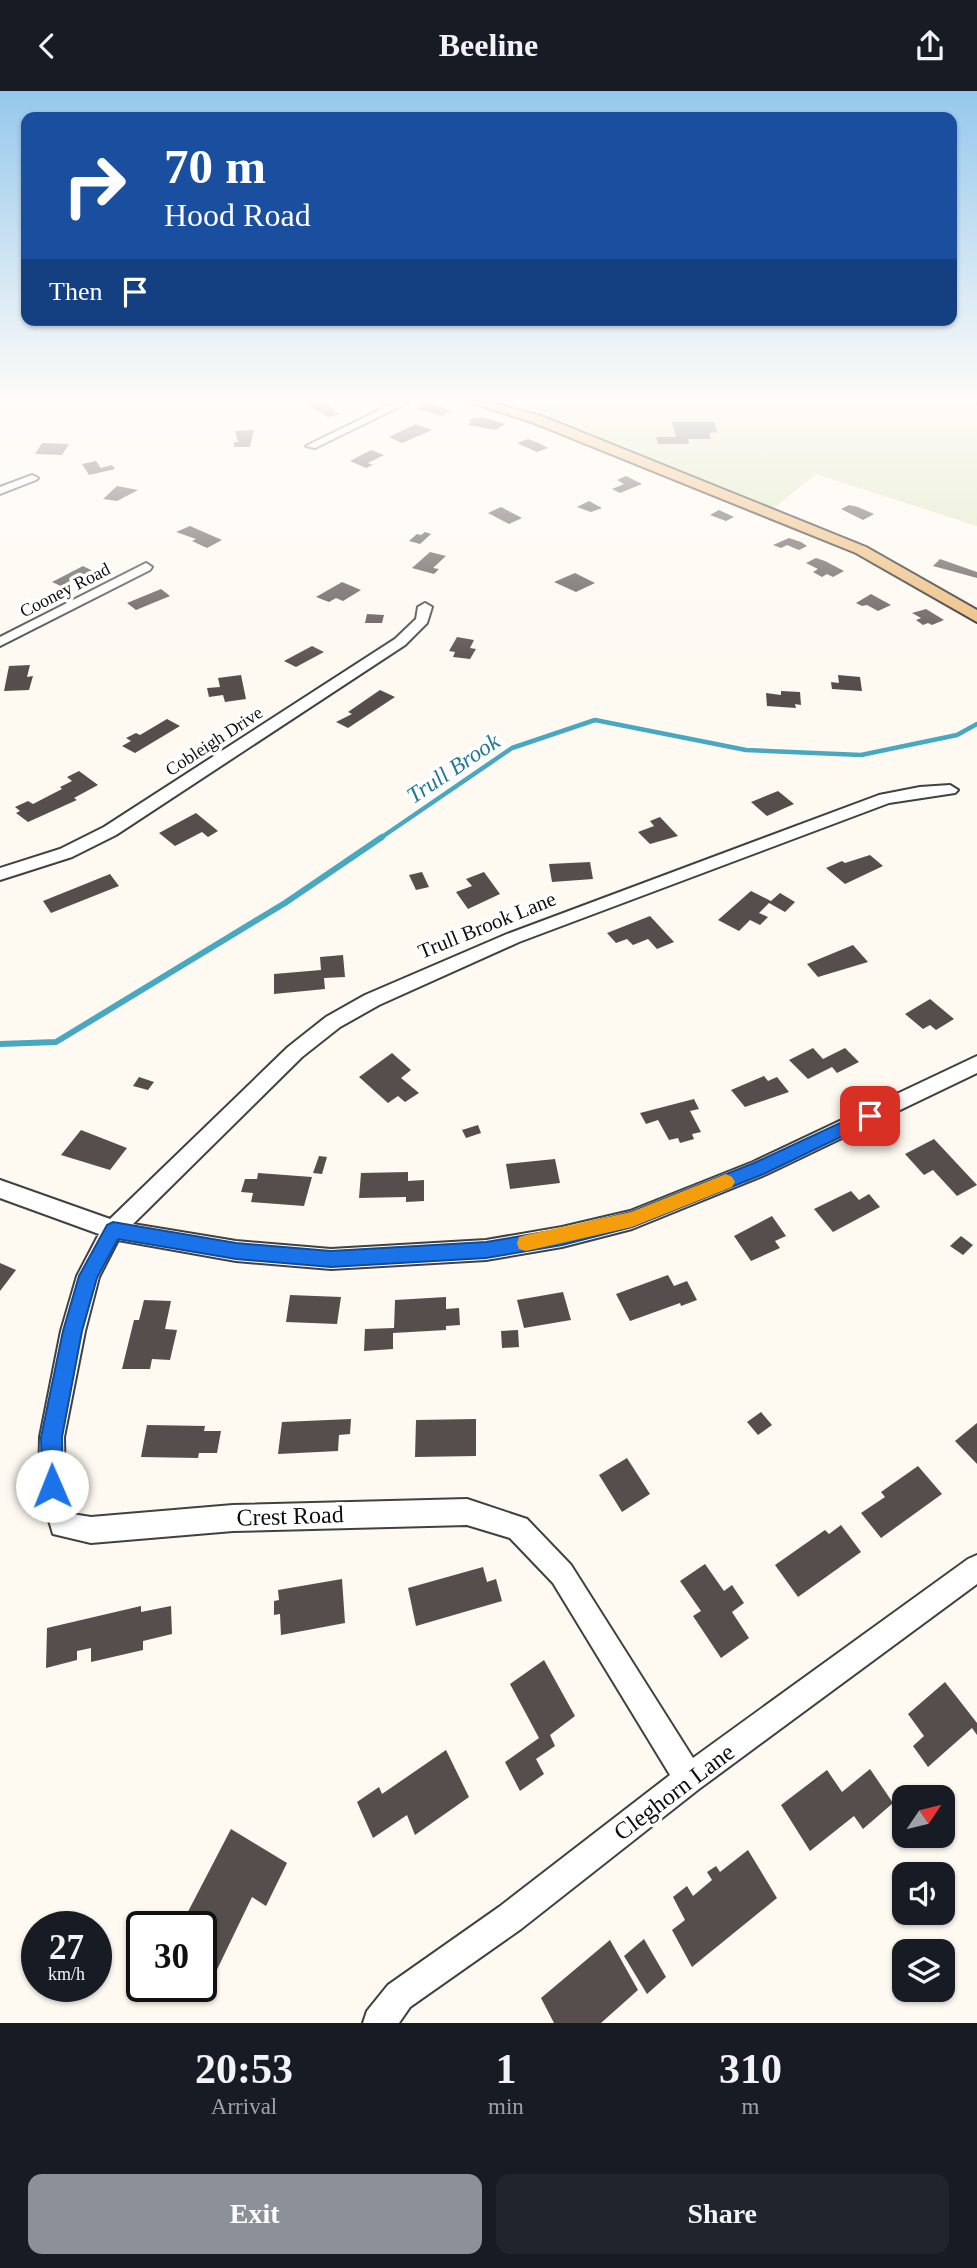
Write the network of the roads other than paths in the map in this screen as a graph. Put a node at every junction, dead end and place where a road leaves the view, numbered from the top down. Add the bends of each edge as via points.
1 (719, 492) edge
2 (146, 567) dead end
3 (425, 607) dead end
4 (977, 617) edge
5 (0, 642) edge
6 (950, 790) dead end
7 (0, 874) edge
8 (977, 1064) edge
9 (0, 1189) edge
10 (113, 1230) junction
11 (977, 1568) edge
12 (689, 1779) junction
13 (379, 2023) edge

1 - 4 main road via 861,550
2 - 5 street, Cooney Road
3 - 7 street, Cobleigh Drive via 422,620 400,642 142,811 66,853
6 - 10 street, Trull Brook Lane via 885,799 776,838 513,938 372,1000 333,1022 295,1052
8 - 10 street via 760,1168 632,1220 562,1237 486,1250 331,1259 236,1251
9 - 10 street
10 - 12 street, Crest Road via 88,1276 52,1437 52,1486 62,1525 91,1530 233,1518 467,1512 518,1528 562,1574
11 - 12 street, Cleghorn Lane
12 - 13 street, Cleghorn Lane via 510,1918 399,1996

